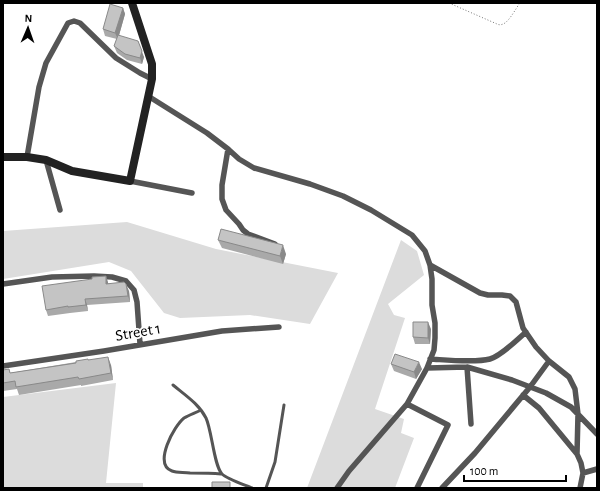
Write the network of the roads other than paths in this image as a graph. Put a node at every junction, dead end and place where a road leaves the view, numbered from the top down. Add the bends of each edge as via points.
1 (132, 3) edge
2 (152, 79) junction
3 (148, 96) junction
4 (228, 149) junction
5 (3, 157) edge
6 (27, 157) junction
7 (46, 160) junction
8 (130, 182) junction
9 (192, 193) dead end
10 (60, 210) dead end
11 (276, 244) edge
12 (430, 266) junction
13 (3, 284) edge
14 (278, 327) dead end
15 (526, 332) junction
16 (140, 344) junction
17 (430, 359) junction
18 (549, 361) junction
19 (3, 366) edge
20 (467, 367) junction
21 (427, 368) junction
22 (174, 385) dead end
23 (530, 387) junction
24 (523, 395) junction
25 (407, 404) junction
26 (284, 405) dead end
27 (201, 410) junction
28 (578, 414) junction
29 (472, 424) dead end
30 (597, 434) edge
31 (577, 454) junction
32 (597, 469) edge
33 (583, 473) junction
34 (221, 474) junction
35 (252, 488) edge
36 (266, 488) edge
37 (337, 488) edge
38 (417, 488) edge
39 (442, 488) edge
40 (580, 488) edge

1 - 2 street via 152,64
2 - 3 street
2 - 6 street via 116,58 80,23 68,23 46,63
3 - 4 street
3 - 8 street
4 - 11 street via 222,185 222,199 226,210 248,234
4 - 12 street via 254,168 310,184 371,210 412,235 425,251
5 - 6 street
6 - 7 street
7 - 8 street via 72,171
7 - 10 street
8 - 9 street
12 - 15 street via 480,293 510,296 516,302
12 - 17 street via 435,338
13 - 16 street via 52,277 112,276 126,281 134,290 137,302
14 - 16 street, Street 1 via 222,331
15 - 17 street via 491,359
15 - 18 street
16 - 19 street, Street 1
17 - 21 street
18 - 23 street
18 - 28 street via 569,377 575,389
20 - 21 street
20 - 23 street
20 - 29 street
21 - 25 street
22 - 27 lane
23 - 24 street
23 - 28 street via 571,407
24 - 31 street via 539,408
24 - 39 street
25 - 37 street
25 - 38 street via 448,425
26 - 36 lane via 275,462
27 - 34 lane via 211,433
27 - 34 lane via 184,418 173,432 165,454 166,467 171,471
28 - 30 street
28 - 31 street
31 - 33 street
32 - 33 street
33 - 40 street
34 - 35 lane

